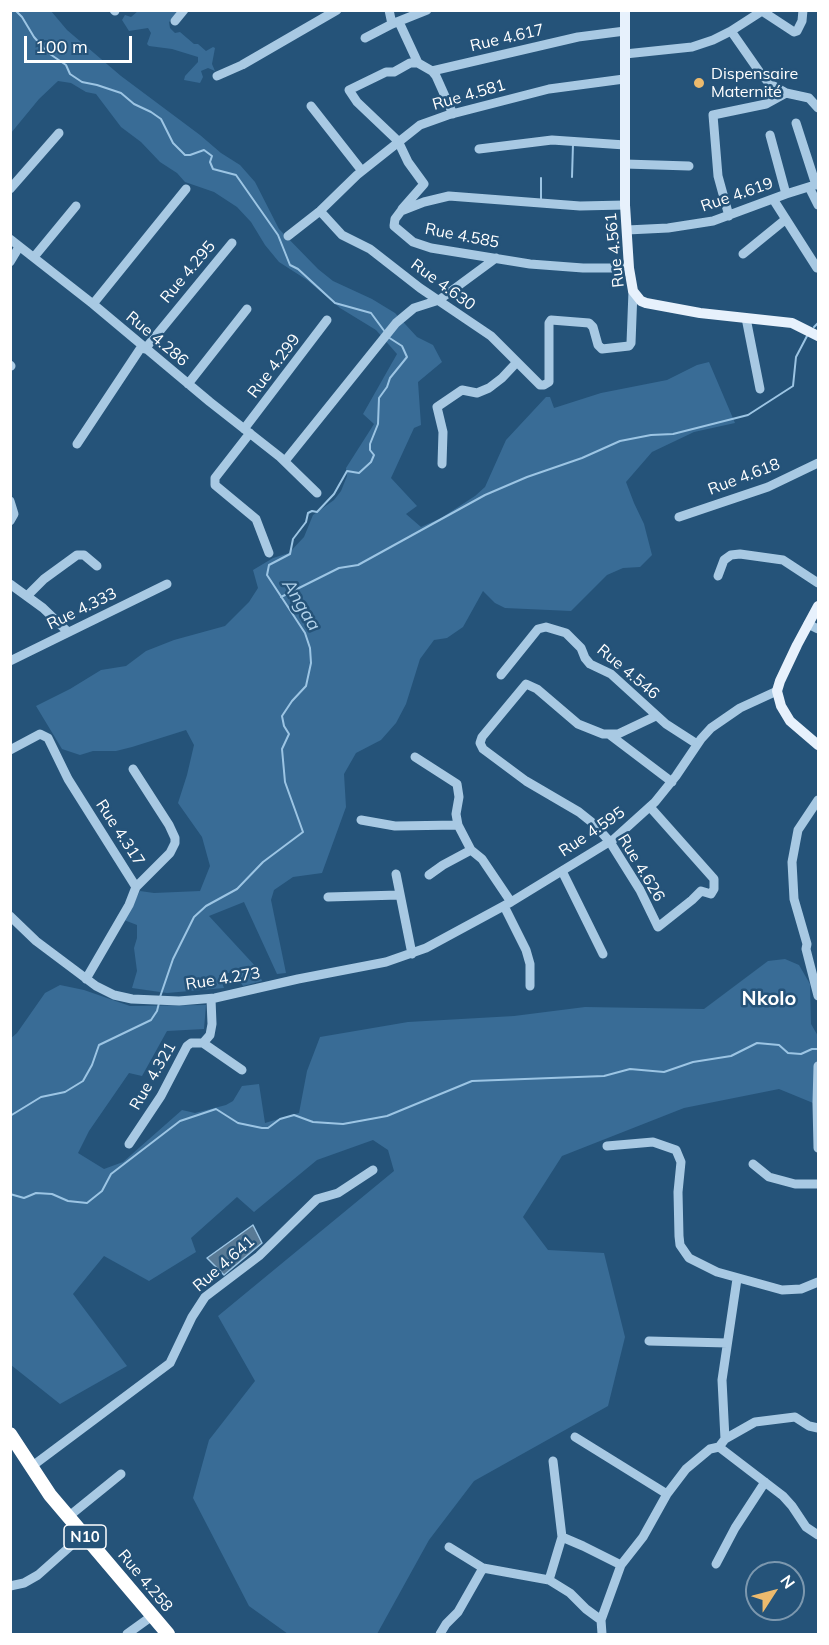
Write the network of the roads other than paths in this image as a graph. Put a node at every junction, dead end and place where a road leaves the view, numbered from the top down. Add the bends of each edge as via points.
1 (184, 10) edge
2 (337, 10) edge
3 (389, 10) edge
4 (427, 10) edge
5 (625, 10) edge
6 (803, 10) edge
7 (175, 21) dead end
8 (395, 23) junction
9 (625, 31) junction
10 (731, 31) junction
11 (365, 38) dead end
12 (625, 54) junction
13 (418, 63) junction
14 (432, 71) junction
15 (217, 76) dead end
16 (624, 78) junction
17 (786, 93) junction
18 (311, 106) dead end
19 (819, 108) edge
20 (453, 114) junction
21 (796, 123) dead end
22 (59, 134) dead end
23 (770, 135) dead end
24 (398, 141) junction
25 (625, 145) junction
26 (479, 149) dead end
27 (625, 164) junction
28 (689, 166) dead end
29 (362, 171) junction
30 (815, 185) edge
31 (10, 189) edge
32 (186, 189) dead end
33 (786, 194) junction
34 (773, 199) junction
35 (625, 205) junction
36 (819, 205) edge
37 (76, 206) dead end
38 (320, 211) junction
39 (401, 211) junction
40 (729, 216) junction
41 (786, 219) junction
42 (627, 230) junction
43 (288, 236) dead end
44 (10, 239) edge
45 (232, 243) dead end
46 (19, 247) junction
47 (743, 254) dead end
48 (34, 257) junction
49 (496, 258) junction
50 (10, 262) edge
51 (629, 268) junction
52 (817, 268) dead end
53 (633, 291) junction
54 (439, 300) junction
55 (93, 304) junction
56 (247, 309) dead end
57 (746, 318) junction
58 (327, 320) dead end
59 (819, 336) edge
60 (144, 348) junction
61 (517, 362) junction
62 (188, 384) junction
63 (760, 389) dead end
64 (247, 431) junction
65 (77, 444) dead end
66 (285, 461) junction
67 (819, 463) edge
68 (442, 464) dead end
69 (316, 493) dead end
70 (10, 501) edge
71 (679, 517) dead end
72 (10, 521) edge
73 (269, 553) dead end
74 (97, 566) dead end
75 (718, 576) dead end
76 (819, 583) edge
77 (10, 584) edge
78 (167, 584) dead end
79 (27, 596) junction
80 (819, 606) edge
81 (813, 627) edge
82 (68, 632) junction
83 (10, 661) edge
84 (501, 675) dead end
85 (777, 691) junction
86 (656, 716) junction
87 (610, 735) junction
88 (697, 744) junction
89 (819, 745) edge
90 (10, 750) edge
91 (415, 757) dead end
92 (133, 769) dead end
93 (672, 782) junction
94 (819, 800) edge
95 (650, 807) junction
96 (361, 820) dead end
97 (458, 825) junction
98 (610, 842) junction
99 (471, 850) junction
100 (562, 871) junction
101 (396, 874) dead end
102 (429, 874) dead end
103 (136, 887) junction
104 (399, 895) junction
105 (328, 897) dead end
106 (507, 904) junction
107 (10, 916) edge
108 (819, 939) edge
109 (807, 944) junction
110 (426, 948) joint
111 (412, 954) junction
112 (603, 954) dead end
113 (87, 979) junction
114 (530, 986) dead end
115 (819, 996) edge
116 (211, 999) junction
117 (203, 1043) junction
118 (819, 1066) edge
119 (242, 1070) dead end
120 (129, 1144) dead end
121 (607, 1146) dead end
122 (819, 1148) edge
123 (753, 1164) dead end
124 (373, 1170) dead end
125 (819, 1184) edge
126 (738, 1279) junction
127 (819, 1282) edge
128 (649, 1341) dead end
129 (727, 1343) junction
130 (819, 1428) edge
131 (10, 1434) edge
132 (575, 1437) dead end
133 (722, 1443) junction
134 (553, 1461) dead end
135 (32, 1467) junction
136 (121, 1474) dead end
137 (765, 1482) junction
138 (667, 1494) junction
139 (68, 1517) junction
140 (83, 1535) junction
141 (819, 1535) edge
142 (562, 1538) junction
143 (449, 1547) dead end
144 (621, 1564) junction
145 (716, 1564) dead end
146 (483, 1568) junction
147 (549, 1580) junction
148 (10, 1586) edge
149 (152, 1616) junction
150 (601, 1620) junction
151 (128, 1635) edge
152 (168, 1635) edge
153 (440, 1635) edge
154 (602, 1635) edge

1 - 7 street
2 - 15 street
3 - 8 street
4 - 8 street
5 - 9 main road, Rue 4.561
6 - 10 street via 802,21 794,32 762,11
8 - 11 street
8 - 13 street
9 - 12 main road, Rue 4.561
9 - 14 street, Rue 4.617 via 578,37
10 - 12 street via 692,47
10 - 17 street via 761,74
12 - 16 main road, Rue 4.561
13 - 14 street
13 - 24 street via 386,72 349,90
14 - 20 street
16 - 20 street, Rue 4.581 via 549,89
16 - 25 main road, Rue 4.561
17 - 19 street via 809,98
17 - 40 street via 766,104 712,115 718,176
18 - 29 street
20 - 24 street, Rue 4.581 via 420,126
21 - 30 street
22 - 31 street
23 - 33 street
24 - 29 street, Rue 4.581
24 - 39 street via 424,184
25 - 26 street via 552,140
25 - 27 main road, Rue 4.561
27 - 28 street
27 - 35 main road, Rue 4.561
29 - 38 street, Rue 4.581
30 - 33 street, Rue 4.619
30 - 36 street
32 - 55 street
33 - 34 street, Rue 4.619
34 - 40 street, Rue 4.619
34 - 41 street
35 - 39 street, Rue 4.585 via 580,206 449,196
35 - 42 main road, Rue 4.561
37 - 48 street
38 - 43 street, Rue 4.581
38 - 54 street, Rue 4.630 via 346,238 370,249
39 - 49 street, Rue 4.585 via 394,226 413,242
40 - 42 street, Rue 4.619 via 668,228
41 - 47 street
41 - 52 street
42 - 51 main road, Rue 4.561
44 - 46 street, Rue 4.286
45 - 60 street, Rue 4.295
46 - 48 street, Rue 4.286
46 - 50 street
48 - 55 street, Rue 4.286
49 - 51 street, Rue 4.585 via 583,268
49 - 54 street
51 - 53 main road, Rue 4.561
53 - 57 main road, Rue 4.561 via 646,303
53 - 61 street, Rue 4.630 via 628,346 602,349 589,323 551,320 549,382 540,385
54 - 61 street, Rue 4.630 via 496,341
54 - 66 street via 414,308 396,323
55 - 60 street, Rue 4.286
56 - 62 street
57 - 59 main road, Rue 4.561 via 792,323
57 - 63 street
58 - 64 street, Rue 4.299
60 - 62 street, Rue 4.286
60 - 65 street, Rue 4.295
61 - 68 street via 489,388 477,393 462,390 437,407 443,432
62 - 64 street, Rue 4.286
64 - 66 street, Rue 4.286
64 - 73 street, Rue 4.299 via 215,478 215,485 256,519
66 - 69 street, Rue 4.286
67 - 71 street, Rue 4.618 via 768,487
70 - 72 street via 14,514
74 - 79 street via 84,555 77,555
75 - 76 street via 724,560 740,554 783,560
77 - 79 street
78 - 82 street, Rue 4.333
79 - 82 street
80 - 81 main road
81 - 85 main road
82 - 83 street, Rue 4.333
84 - 86 street, Rue 4.546 via 541,627 566,633 590,664 611,674
85 - 88 street, Rue 4.595 via 722,719
85 - 89 main road via 790,721
86 - 87 street
86 - 88 street, Rue 4.546
87 - 93 street
87 - 98 street, Rue 4.626 via 578,723 526,684 480,743 526,781 585,816
88 - 93 street, Rue 4.595
90 - 103 street, Rue 4.317 via 35,736 45,735
91 - 97 street via 458,784
92 - 103 street via 175,838 170,853
93 - 95 street, Rue 4.595
94 - 109 street via 798,830 792,862 794,899
95 - 98 street, Rue 4.595
95 - 98 street, Rue 4.626 via 714,879 711,894 701,891 658,927
96 - 97 street via 396,826
97 - 99 street
98 - 100 street, Rue 4.595
99 - 102 street
99 - 106 street via 482,859
100 - 106 street, Rue 4.595
100 - 112 street
101 - 104 street
103 - 113 street, Rue 4.317
104 - 105 street
104 - 111 street
106 - 110 street, Rue 4.595
106 - 114 street via 530,964
107 - 113 street, Rue 4.273
108 - 109 street
109 - 115 street
110 - 111 street, Rue 4.273
111 - 116 street, Rue 4.273
113 - 116 street, Rue 4.273 via 114,995 132,999
116 - 117 street, Rue 4.321 via 212,1029
117 - 119 street
117 - 120 street, Rue 4.321 via 187,1046 161,1096
118 - 122 street
121 - 126 street via 653,1142 676,1150 681,1162 680,1245 695,1262
123 - 125 street via 769,1178
124 - 135 street, Rue 4.641 via 338,1193 317,1199 259,1256 205,1297 170,1363
126 - 127 street via 792,1290
126 - 129 street
128 - 129 street
129 - 133 street via 722,1380
130 - 133 street via 795,1417 755,1422
131 - 135 highway, Rue 4.258 / N10
132 - 138 street
133 - 137 street
133 - 138 street via 686,1469
134 - 142 street
135 - 139 highway, Rue 4.258 / N10
136 - 139 street
137 - 141 street via 788,1501 806,1527
137 - 145 street
138 - 144 street via 643,1537
139 - 140 highway, Rue 4.258 / N10
140 - 148 street via 38,1575
140 - 149 highway, Rue 4.258 / N10
142 - 144 street
142 - 147 street
143 - 146 street
144 - 150 street
146 - 147 street
146 - 153 street
147 - 150 street
149 - 151 street
149 - 152 highway, Rue 4.258 / N10
150 - 154 street

